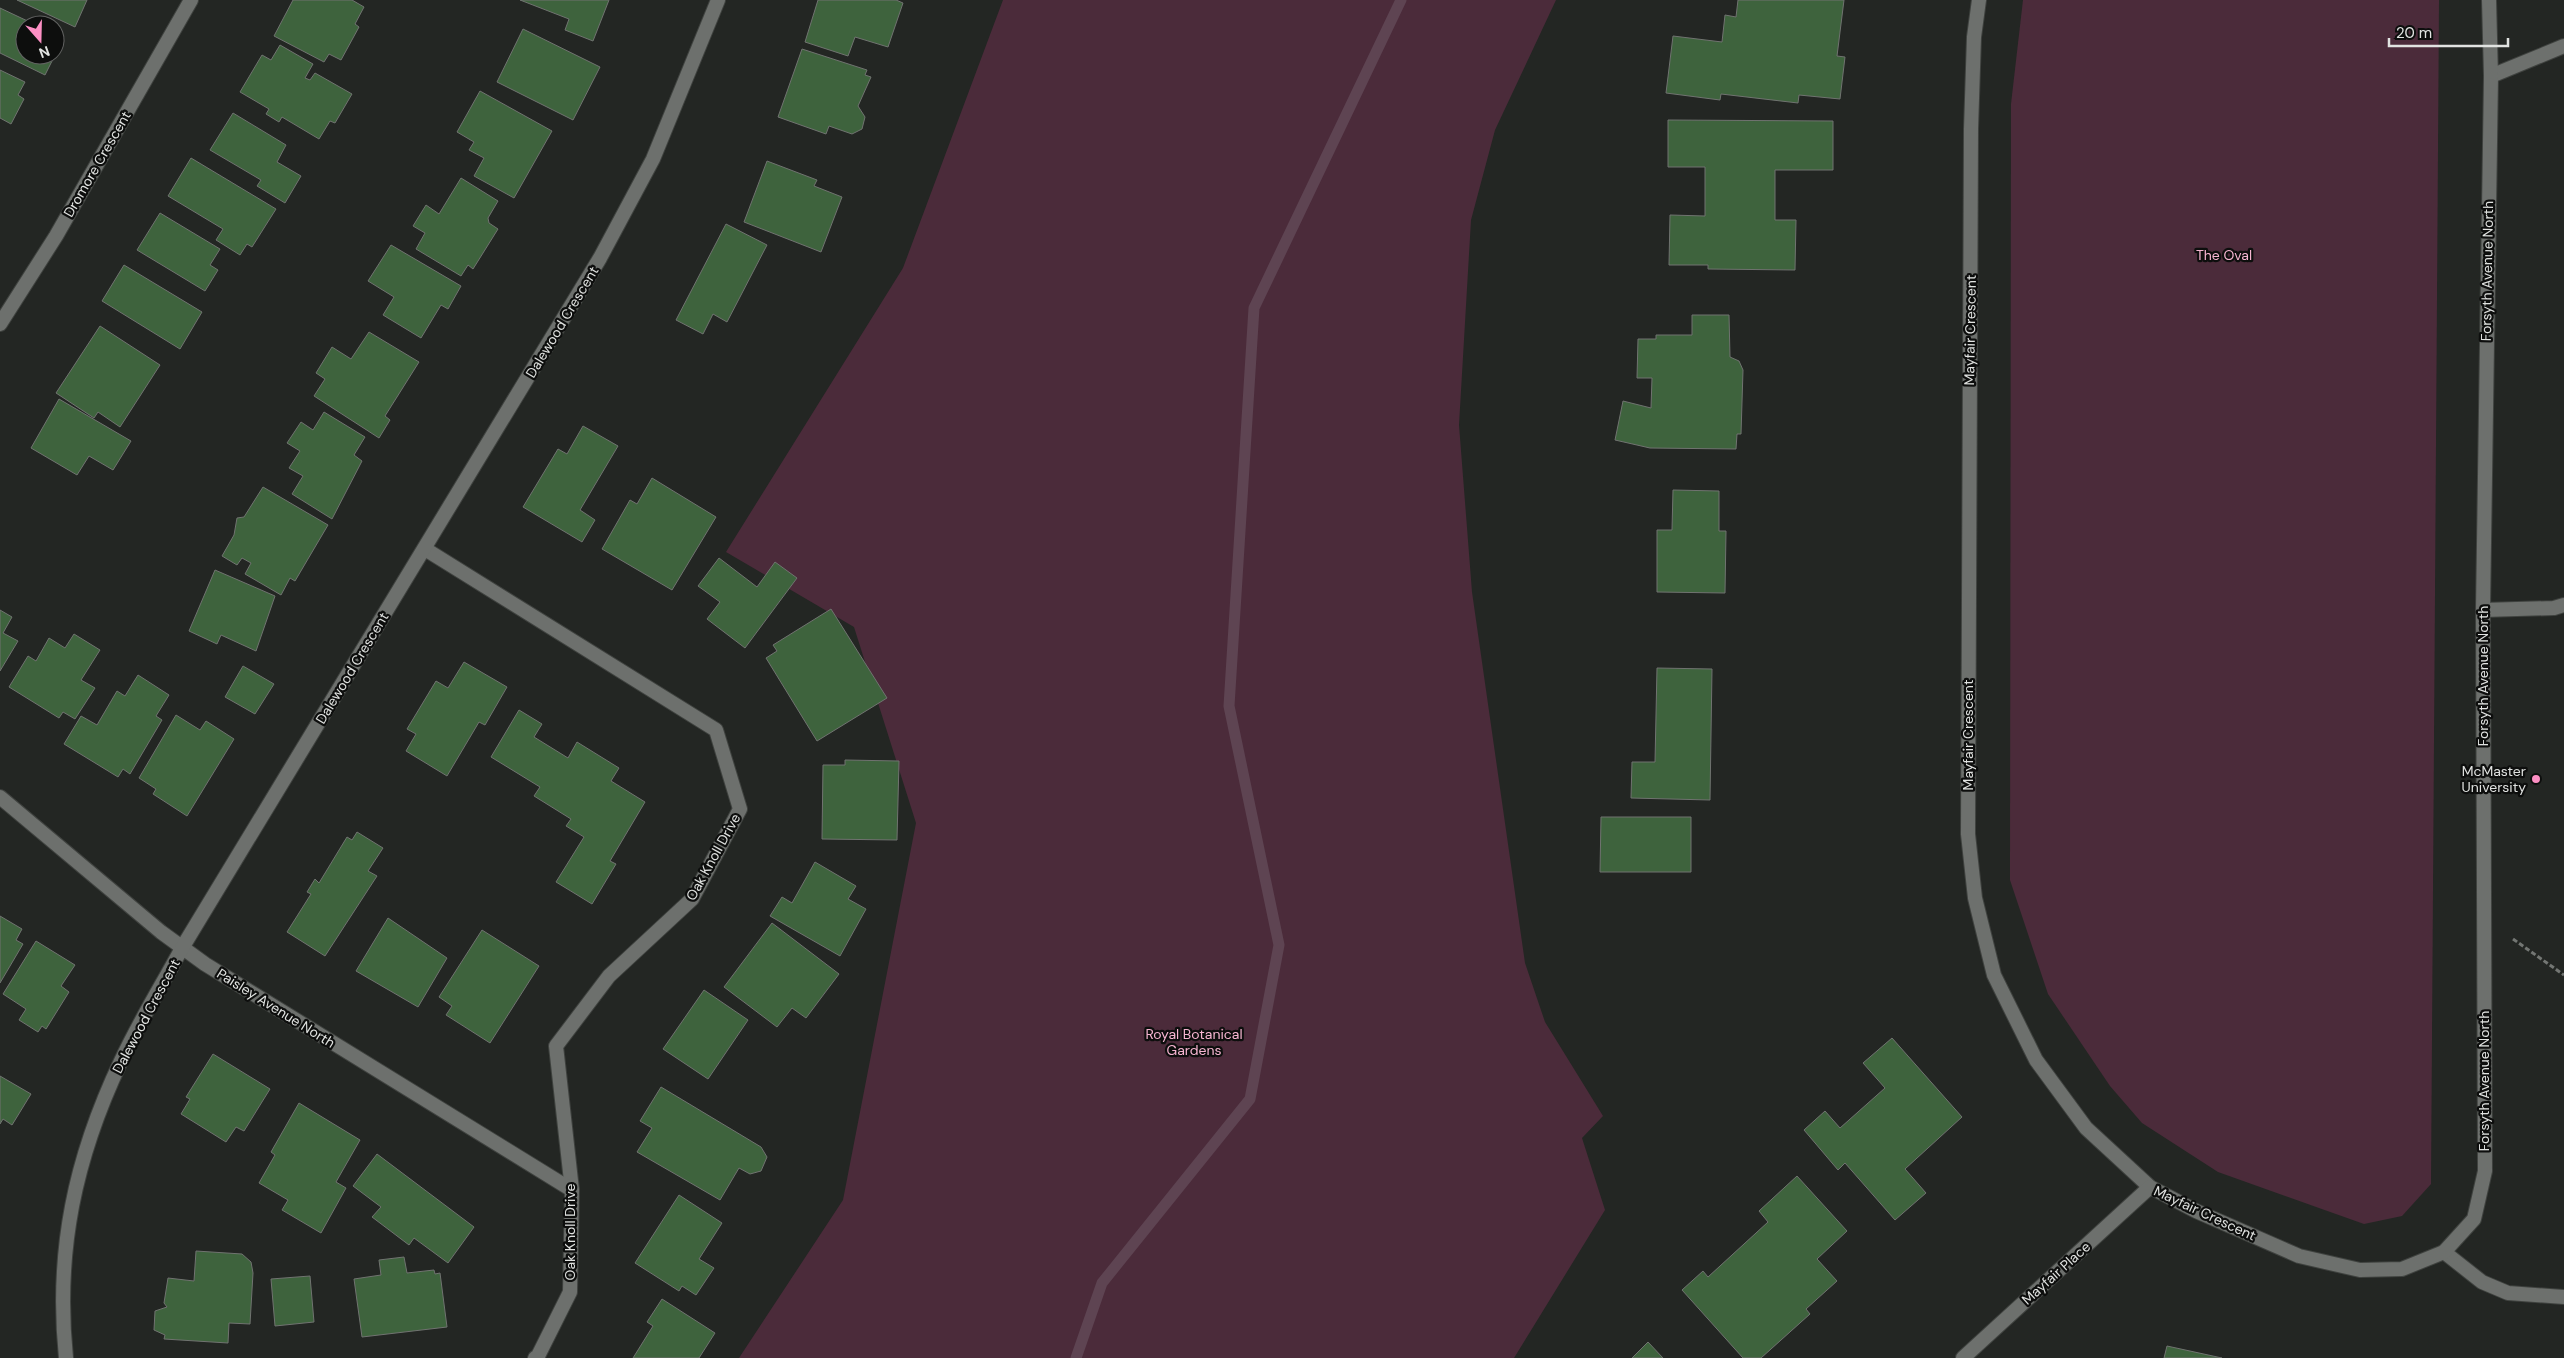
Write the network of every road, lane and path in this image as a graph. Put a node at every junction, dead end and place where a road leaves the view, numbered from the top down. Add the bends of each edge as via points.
1 (191, 0) edge
2 (718, 0) edge
3 (1979, 0) edge
4 (2489, 0) edge
5 (2564, 46) edge
6 (2491, 76) junction
7 (0, 324) edge
8 (425, 549) junction
9 (2564, 605) edge
10 (2483, 610) junction
11 (0, 797) edge
12 (2484, 919) junction
13 (182, 948) junction
14 (2564, 974) edge
15 (2150, 1187) junction
16 (572, 1190) junction
17 (2444, 1252) junction
18 (2360, 1270) joint
19 (2564, 1297) edge
20 (66, 1358) edge
21 (534, 1358) edge
22 (1963, 1358) edge

1 - 7 street, Dromore Crescent via 56,236
2 - 8 street, Dalewood Crescent via 653,159 600,258
3 - 15 street, Mayfair Crescent via 1974,37 1971,129 1968,492 1968,834 1975,898 1994,975 2036,1060 2086,1128
4 - 6 street, Forsyth Avenue North
5 - 6 street
6 - 10 street, Forsyth Avenue North
8 - 13 street, Dalewood Crescent
8 - 16 street, Oak Knoll Drive via 716,730 740,809 692,899 609,976 556,1046
9 - 10 street
10 - 12 street, Forsyth Avenue North
11 - 13 street, Paisley Avenue North
12 - 14 path
12 - 17 street, Forsyth Avenue North via 2485,1171 2474,1219
13 - 16 street, Paisley Avenue North
13 - 20 street, Dalewood Crescent via 121,1060 80,1168 70,1211 62,1287
15 - 18 street, Mayfair Crescent via 2299,1256
15 - 22 street, Mayfair Place
16 - 21 street, Oak Knoll Drive via 570,1292 538,1356
17 - 18 street, Forsyth Avenue North via 2402,1269
17 - 19 street via 2482,1282 2508,1294

